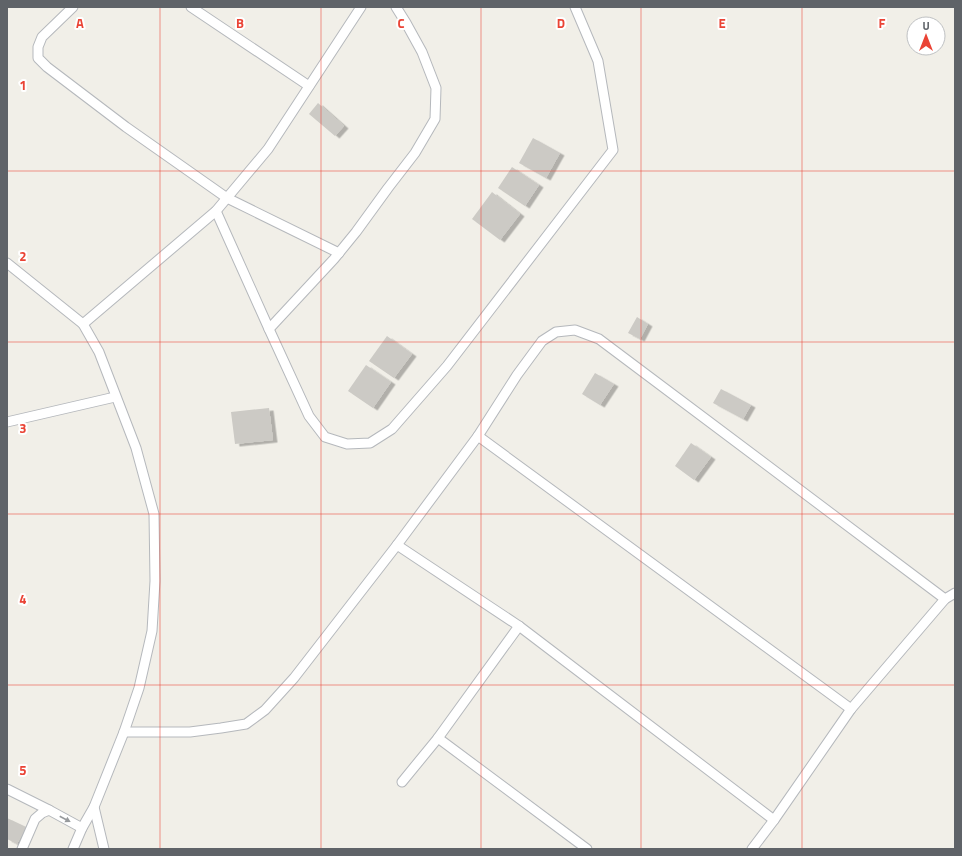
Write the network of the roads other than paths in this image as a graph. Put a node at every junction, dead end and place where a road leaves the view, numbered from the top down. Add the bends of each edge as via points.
1 (73, 7) edge
2 (191, 7) edge
3 (361, 7) edge
4 (396, 7) edge
5 (575, 7) edge
6 (309, 86) junction
7 (227, 198) junction
8 (216, 211) junction
9 (339, 253) junction
10 (7, 263) edge
11 (84, 324) junction
12 (269, 330) junction
13 (115, 397) junction
14 (7, 422) edge
15 (478, 436) junction
16 (397, 545) junction
17 (955, 593) edge
18 (945, 599) junction
19 (519, 626) junction
20 (851, 709) junction
21 (124, 732) junction
22 (438, 738) junction
23 (402, 782) dead end
24 (7, 789) edge
25 (94, 807) junction
26 (49, 810) junction
27 (774, 820) junction
28 (82, 828) junction
29 (22, 849) edge
30 (73, 849) edge
31 (104, 849) edge
32 (587, 849) edge
33 (752, 849) edge

1 - 7 lane via 42,37 38,47 38,58 126,127
2 - 6 lane
3 - 6 lane
4 - 9 lane via 422,52 436,88 434,119 415,153
5 - 12 lane via 598,61 612,150 447,366 392,429 370,443 347,444 325,437 309,416
6 - 7 lane via 268,149
7 - 8 lane
7 - 9 lane
8 - 11 lane
8 - 12 lane
9 - 12 lane
10 - 11 lane
11 - 13 lane via 99,352
13 - 14 lane
13 - 21 lane via 136,448 154,514 155,581 152,631 139,688
15 - 16 lane
15 - 18 lane via 542,341 556,332 575,330 599,339 620,354
15 - 20 lane
16 - 19 lane
16 - 21 lane via 294,678 265,710 246,724 190,732
17 - 18 lane
18 - 20 lane
19 - 22 lane
19 - 27 lane
20 - 27 lane
21 - 25 lane
22 - 23 lane
22 - 32 lane
24 - 26 lane
25 - 28 lane
25 - 31 lane
26 -> 28 lane
26 - 29 lane via 36,819
27 - 33 lane
28 - 30 lane

